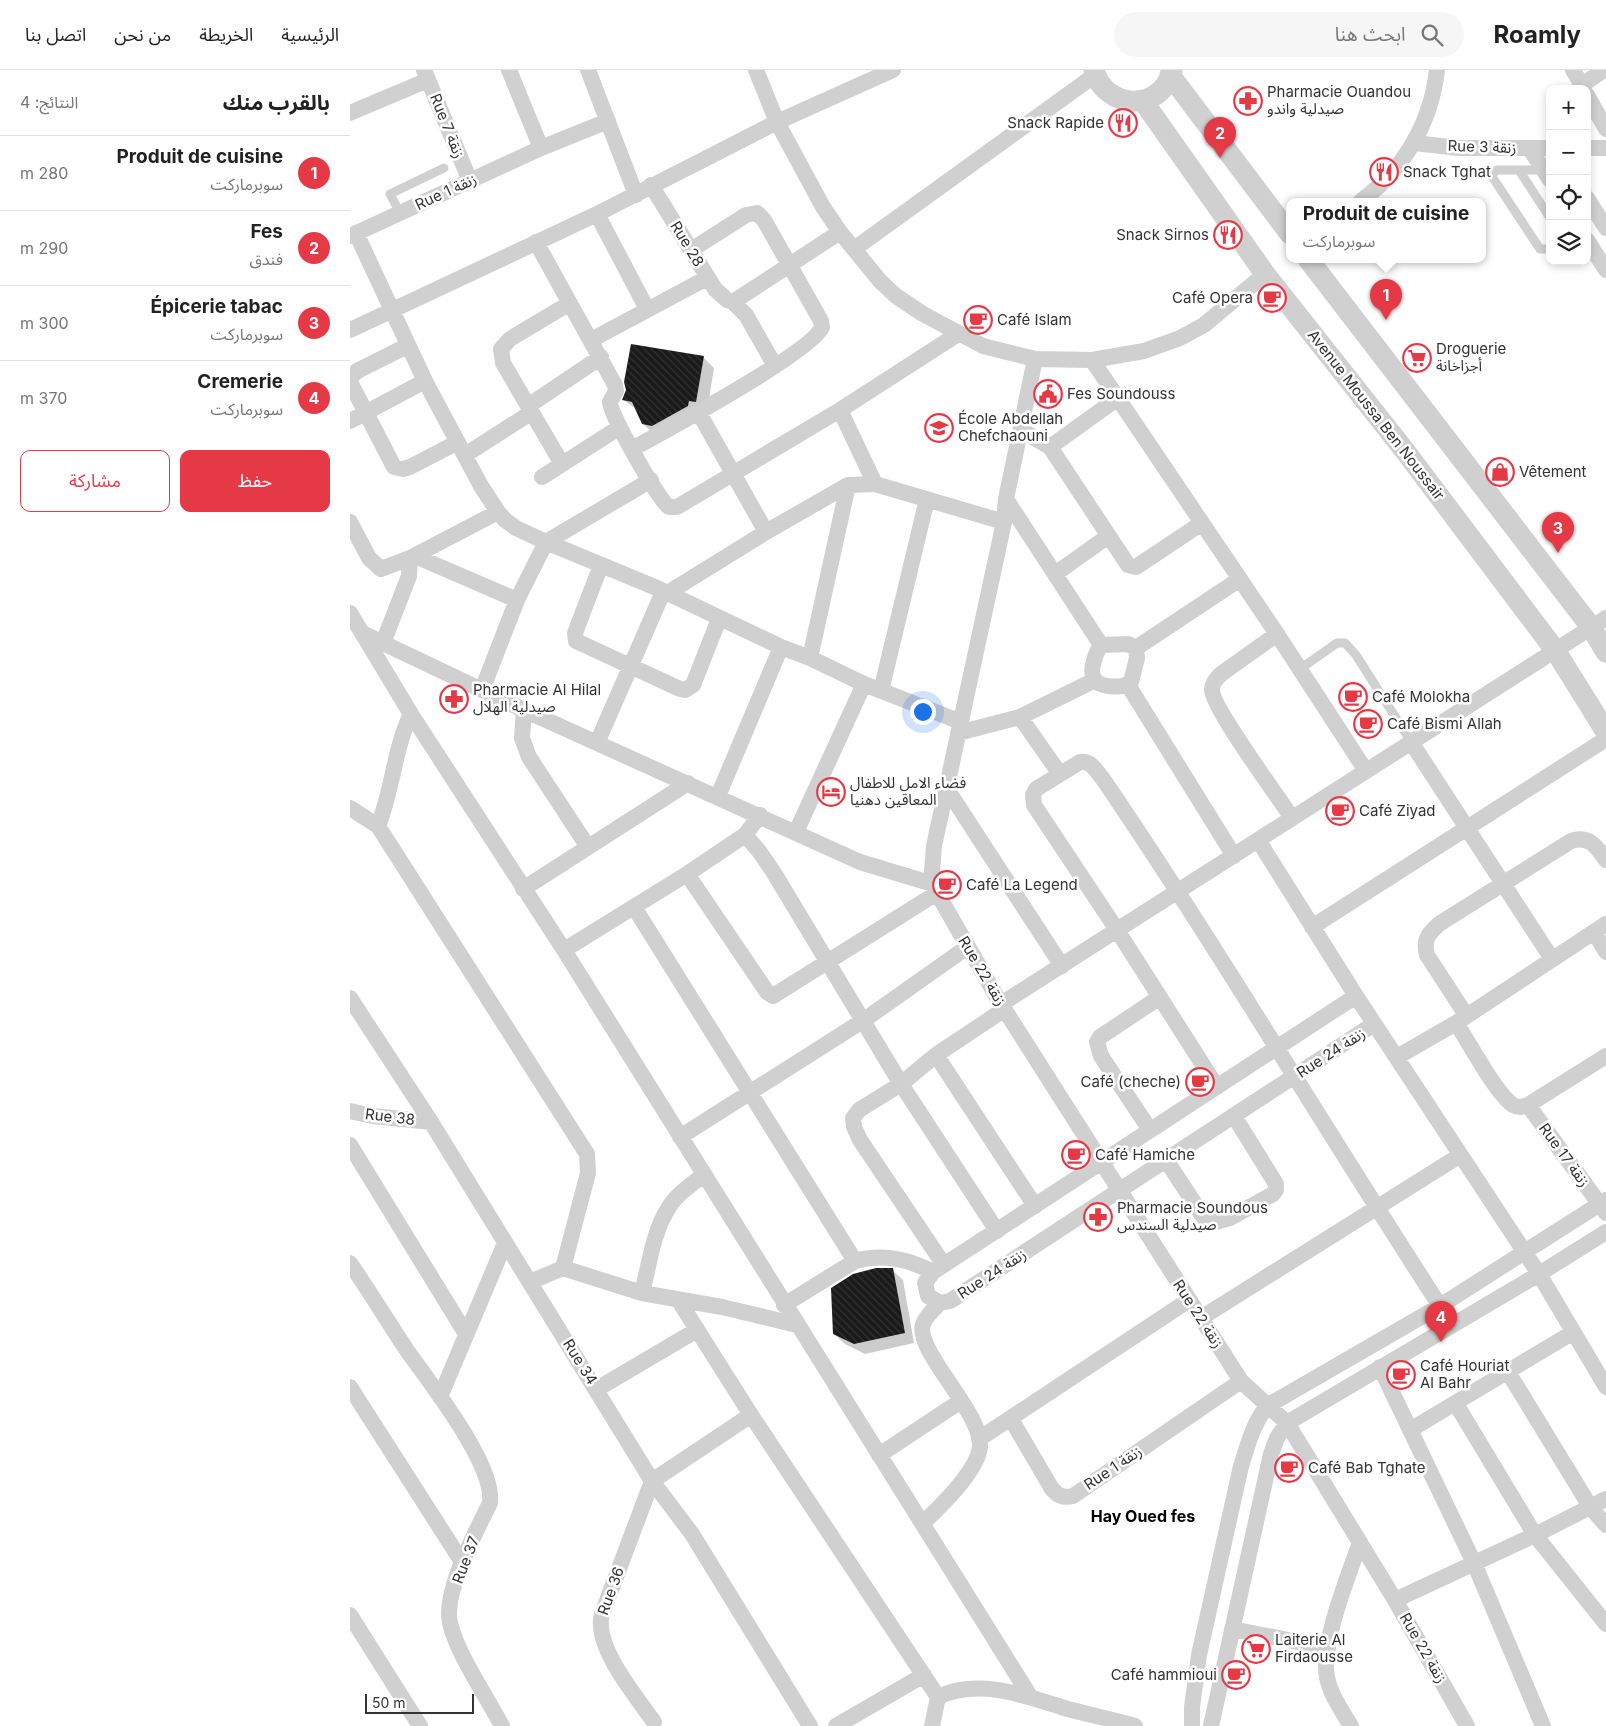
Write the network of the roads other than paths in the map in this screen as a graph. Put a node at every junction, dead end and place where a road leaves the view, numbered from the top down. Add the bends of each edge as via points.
1 (509, 70) edge
2 (588, 70) edge
3 (756, 70) edge
4 (893, 70) edge
5 (1437, 70) edge
6 (1573, 70) edge
7 (1604, 70) edge
8 (1171, 72) edge
9 (1094, 73) edge
10 (426, 75) edge
11 (1582, 85) edge
12 (1588, 85) edge
13 (1143, 101) junction
14 (1591, 102) edge
15 (350, 113) edge
16 (608, 122) junction
17 (777, 122) junction
18 (1606, 130) edge
19 (1414, 143) junction
20 (541, 148) junction
21 (1546, 148) edge
22 (1591, 148) edge
23 (1606, 148) edge
24 (1530, 149) junction
25 (444, 168) dead end
26 (1519, 170) junction
27 (1546, 175) edge
28 (470, 181) junction
29 (651, 185) junction
30 (636, 194) junction
31 (1365, 198) edge
32 (1591, 204) edge
33 (1546, 212) edge
34 (400, 213) junction
35 (596, 214) junction
36 (1606, 228) edge
37 (1286, 229) edge
38 (840, 232) junction
39 (353, 235) edge
40 (536, 242) junction
41 (1591, 246) edge
42 (854, 249) junction
43 (691, 250) junction
44 (1546, 250) edge
45 (1311, 263) edge
46 (789, 266) junction
47 (1606, 270) edge
48 (1265, 274) junction
49 (707, 278) junction
50 (730, 301) junction
51 (570, 303) junction
52 (647, 309) junction
53 (390, 310) junction
54 (350, 330) edge
55 (958, 334) junction
56 (591, 340) junction
57 (407, 346) junction
58 (601, 357) junction
59 (1035, 358) junction
60 (1092, 360) junction
61 (775, 366) junction
62 (350, 378) edge
63 (425, 381) junction
64 (350, 382) edge
65 (1118, 398) junction
66 (530, 409) junction
67 (840, 410) junction
68 (366, 413) junction
69 (699, 413) junction
70 (350, 421) edge
71 (620, 427) junction
72 (1021, 430) junction
73 (1050, 447) junction
74 (462, 448) junction
75 (632, 449) junction
76 (562, 464) junction
77 (733, 474) junction
78 (542, 477) dead end
79 (651, 480) junction
80 (875, 484) junction
81 (848, 485) junction
82 (927, 499) junction
83 (1006, 499) junction
84 (498, 512) junction
85 (350, 522) edge
86 (1004, 522) junction
87 (1202, 523) junction
88 (766, 532) junction
89 (1107, 537) junction
90 (546, 542) junction
91 (413, 557) junction
92 (601, 565) junction
93 (1055, 574) junction
94 (1240, 579) junction
95 (665, 593) junction
96 (517, 600) junction
97 (350, 613) edge
98 (719, 619) junction
99 (1598, 623) edge
100 (362, 633) junction
101 (1277, 634) junction
102 (383, 643) junction
103 (1101, 645) junction
104 (781, 647) junction
105 (1136, 648) junction
106 (1555, 650) junction
107 (1606, 652) edge
108 (810, 658) junction
109 (631, 666) junction
110 (1300, 669) junction
111 (1095, 680) junction
112 (864, 684) junction
113 (1128, 685) junction
114 (482, 690) junction
115 (881, 690) junction
116 (524, 710) junction
117 (411, 714) junction
118 (1020, 717) junction
119 (960, 728) junction
120 (1606, 732) edge
121 (1606, 739) edge
122 (597, 742) junction
123 (1411, 742) junction
124 (1366, 771) junction
125 (1060, 774) junction
126 (688, 783) junction
127 (947, 789) junction
128 (718, 796) junction
129 (350, 808) edge
130 (760, 815) junction
131 (1292, 818) junction
132 (378, 826) junction
133 (1466, 828) junction
134 (796, 832) junction
135 (745, 835) junction
136 (1258, 840) junction
137 (588, 847) junction
138 (1234, 856) junction
139 (1606, 860) edge
140 (687, 874) junction
141 (1503, 885) junction
142 (935, 888) junction
143 (522, 889) junction
144 (1179, 891) junction
145 (634, 907) junction
146 (1312, 927) junction
147 (1600, 928) edge
148 (1118, 930) junction
149 (966, 948) junction
150 (564, 950) junction
151 (1606, 952) edge
152 (1552, 959) junction
153 (828, 962) junction
154 (1062, 966) junction
155 (1356, 996) junction
156 (1160, 997) junction
157 (350, 998) edge
158 (1003, 1007) junction
159 (1461, 1019) junction
160 (864, 1020) junction
161 (1374, 1024) junction
162 (1276, 1048) junction
163 (936, 1056) junction
164 (1606, 1056) edge
165 (1397, 1057) junction
166 (1294, 1077) junction
167 (901, 1084) junction
168 (1217, 1086) junction
169 (751, 1092) junction
170 (1526, 1106) junction
171 (350, 1111) edge
172 (1234, 1116) junction
173 (431, 1122) junction
174 (1150, 1130) junction
175 (680, 1137) junction
176 (350, 1145) edge
177 (1459, 1156) junction
178 (1166, 1160) junction
179 (1103, 1161) junction
180 (704, 1175) junction
181 (1120, 1190) junction
182 (1035, 1206) junction
183 (1604, 1206) edge
184 (1376, 1208) junction
185 (997, 1230) junction
186 (1606, 1232) edge
187 (505, 1243) junction
188 (1524, 1254) junction
189 (855, 1261) junction
190 (350, 1263) edge
191 (564, 1268) junction
192 (939, 1269) junction
193 (1539, 1274) junction
194 (530, 1282) junction
195 (642, 1293) junction
196 (1189, 1300) junction
197 (679, 1301) junction
198 (940, 1303) junction
199 (784, 1305) junction
200 (1440, 1306) junction
201 (1201, 1318) junction
202 (797, 1325) junction
203 (697, 1330) junction
204 (1572, 1332) junction
205 (466, 1334) junction
206 (1380, 1367) junction
207 (1508, 1372) junction
208 (1241, 1381) junction
209 (350, 1387) edge
210 (1606, 1387) edge
211 (597, 1389) junction
212 (440, 1397) junction
213 (961, 1402) junction
214 (1456, 1404) junction
215 (1267, 1406) junction
216 (751, 1416) junction
217 (1010, 1419) junction
218 (1287, 1424) junction
219 (1410, 1430) junction
220 (979, 1439) junction
221 (879, 1455) junction
222 (652, 1481) junction
223 (1606, 1499) edge
224 (1591, 1508) junction
225 (923, 1523) junction
226 (1606, 1525) edge
227 (1535, 1535) junction
228 (1360, 1542) junction
229 (462, 1562) junction
230 (1474, 1563) junction
231 (1395, 1600) junction
232 (350, 1615) edge
233 (1606, 1624) edge
234 (1232, 1629) junction
235 (1328, 1648) junction
236 (924, 1675) junction
237 (1030, 1696) junction
238 (938, 1697) junction
239 (654, 1725) edge
240 (420, 1726) edge
241 (502, 1726) edge
242 (810, 1726) edge
243 (836, 1726) edge
244 (932, 1726) edge
245 (1135, 1726) edge
246 (1192, 1726) edge
247 (1211, 1726) edge
248 (1351, 1726) edge
249 (1467, 1726) edge
250 (1543, 1726) edge

1 - 20 street
2 - 16 street
3 - 17 street
4 - 17 street
5 - 19 street via 1425,121
6 - 11 street
7 - 12 street
8 - 13 street via 1160,91
8 - 37 street
9 - 13 street via 1102,87 1117,99
9 - 42 street
10 - 15 street
10 - 28 street, Rue 7 زنقة
13 - 48 street, Avenue Moussa Ben Noussair
14 - 18 street
16 - 20 street, Rue 1 زنقة
16 - 30 street
17 - 29 street
17 - 38 street
19 - 24 street, Rue 3 زنقة via 1459,148
19 - 31 street via 1395,169
20 - 28 street, Rue 1 زنقة
21 - 24 street, Rue 3 زنقة
22 - 23 street
24 - 27 street
25 - 34 lane via 390,194
26 - 27 lane
26 - 33 lane
26 - 44 lane via 1497,170 1491,175 1492,179 1540,249
28 - 34 street, Rue 1 زنقة
29 - 30 street
29 - 43 street, Rue 28
30 - 35 street
32 - 36 street
34 - 39 street, Rue 1 زنقة
35 - 40 street
35 - 52 street
38 - 42 street
38 - 46 street
39 - 53 street
40 - 51 street
40 - 53 street
41 - 47 street
42 - 55 street via 880,282 896,296
43 - 46 street via 746,215 757,213
43 - 49 street, Rue 28
45 - 99 street
46 - 50 street
46 - 61 street via 822,327 816,336
48 - 60 street via 1204,325 1180,338 1144,351
48 - 106 street, Avenue Moussa Ben Noussair via 1405,451
49 - 50 street, Rue 28
49 - 52 street
50 - 61 street, Rue 28 via 746,316
51 - 56 street
51 - 66 street via 510,339 501,349 503,363
52 - 56 street
53 - 54 street
53 - 57 street
55 - 59 street via 1000,352
55 - 67 street
56 - 58 street
57 - 62 street via 357,371
57 - 63 street
58 - 66 street
58 - 71 street via 616,388 610,406
59 - 60 street
59 - 72 street
60 - 65 street
61 - 69 street
63 - 68 street
63 - 74 street
64 - 68 street
65 - 73 street
65 - 87 street
66 - 74 street
66 - 76 street
67 - 77 street
67 - 80 street
68 - 70 street
68 - 74 street via 390,463 398,470
69 - 75 street
69 - 77 street
71 - 75 street
71 - 76 street
72 - 73 street
72 - 83 street
73 - 89 street
74 - 84 street
75 - 79 street
76 - 78 street
77 - 79 street via 673,508 665,505
77 - 88 street
79 - 90 street
80 - 81 street
80 - 82 street
81 - 88 street
81 - 108 street
82 - 86 street
82 - 115 street
83 - 86 street
83 - 93 street
84 - 90 street via 516,528
84 - 91 street
85 - 91 street via 369,558 379,569
86 - 119 street
87 - 89 street via 1136,567 1128,565
87 - 94 street
88 - 95 street
89 - 93 street
90 - 92 street
90 - 96 street
91 - 96 street
91 - 102 street
92 - 95 street
92 - 109 street via 575,637 578,642
93 - 103 street
94 - 101 street
94 - 105 street
95 - 98 street
95 - 109 street
96 - 114 street
97 - 100 street
98 - 104 street
98 - 109 street via 696,678 688,689 680,689
99 - 106 street
99 - 107 street
100 - 102 street
100 - 117 street
101 - 110 street
101 - 131 street via 1221,674 1213,682 1212,692 1227,721
102 - 114 street
103 - 105 street via 1128,644
103 - 111 street via 1095,657
104 - 108 street
104 - 128 street
105 - 113 street via 1133,675
106 - 120 street, Avenue Moussa Ben Noussair
106 - 123 street
108 - 112 street
109 - 122 street
110 - 123 lane via 1337,643 1345,643 1356,654
110 - 124 street
111 - 113 street via 1105,685
111 - 118 street
112 - 115 street
112 - 134 street
113 - 138 street
114 - 116 street
115 - 119 street
116 - 122 street
116 - 137 street via 522,738 529,757
117 - 132 street via 404,728 387,803
117 - 143 street
118 - 119 street
118 - 125 street
119 - 127 street
121 - 133 street
122 - 126 street
123 - 124 street
123 - 133 street
124 - 131 street
125 - 144 street via 1080,762 1090,763
125 - 148 street via 1036,789 1034,805
126 - 128 street
126 - 137 street
127 - 142 street via 932,858
127 - 154 street
128 - 130 street
129 - 132 street
130 - 134 street
130 - 135 street
131 - 136 street
132 - 191 street via 586,1154 588,1173
133 - 141 street
133 - 146 street
134 - 142 street via 860,862
135 - 140 street
135 - 153 street via 774,873
136 - 138 street
136 - 146 street
137 - 143 street
138 - 144 street
139 - 141 street via 1591,841 1581,838 1571,841
140 - 145 street
140 - 153 street via 770,996 776,996
141 - 152 street
141 - 159 street, Rue 17 زنقة via 1439,924 1428,934 1424,944
142 - 149 street, Rue 22 زنقة
142 - 153 street
143 - 150 street
144 - 148 street
144 - 162 street
145 - 150 street
145 - 169 street
146 - 155 street
147 - 151 street
147 - 152 street
148 - 154 street
148 - 156 street
149 - 158 street, Rue 22 زنقة
149 - 160 street
150 - 175 street
152 - 159 street
153 - 160 street
154 - 158 street
155 - 161 street
155 - 162 street
156 - 168 street
156 - 174 street via 1097,1042 1101,1056
157 - 173 street, Rue 34
158 - 163 street
158 - 179 street, Rue 22 زنقة
159 - 165 street
159 - 170 street, Rue 17 زنقة via 1501,1092 1513,1105
160 - 167 street
160 - 169 street
161 - 165 street
161 - 166 street, Rue 24 زنقة
162 - 166 street
162 - 168 street
163 - 167 street
163 - 182 street
164 - 170 street
165 - 177 street
166 - 172 street, Rue 24 زنقة
166 - 184 street
167 - 185 street
167 - 192 street via 859,1110 853,1118 854,1127
168 - 174 street
169 - 175 street
169 - 189 street
170 - 183 street, Rue 17 زنقة
171 - 173 street, Rue 38
172 - 178 street, Rue 24 زنقة
172 - 178 street via 1276,1184 1273,1194 1230,1218 1208,1224
173 - 187 street, Rue 34
174 - 179 street
175 - 180 street
176 - 205 street
177 - 184 street
177 - 188 street
178 - 181 street, Rue 24 زنقة
179 - 181 street, Rue 22 زنقة
179 - 182 street
180 - 195 street via 669,1206
180 - 199 street
181 - 196 street, Rue 22 زنقة
181 - 198 street, Rue 24 زنقة via 950,1301
182 - 185 street
183 - 188 street
184 - 200 street
184 - 201 street
185 - 192 street
186 - 193 street
187 - 194 street, Rue 34
187 - 205 street
188 - 193 street
188 - 200 street
189 - 192 street via 868,1257 898,1258
189 - 199 street
190 - 212 street, Rue 37
191 - 194 street
191 - 195 street
192 - 198 street, Rue 24 زنقة via 925,1283 933,1301
193 - 204 street
193 - 206 street
194 - 211 street, Rue 34
195 - 197 street
196 - 201 street, Rue 22 زنقة
196 - 217 street
197 - 202 street via 722,1307
197 - 203 street
198 - 213 street via 925,1320 923,1336
199 - 202 street
200 - 215 street
201 - 208 street, Rue 22 زنقة
202 - 221 street
203 - 211 street
203 - 216 street
204 - 207 street
204 - 210 street
205 - 212 street
206 - 218 street
206 - 219 street
207 - 214 street
207 - 224 street
208 - 215 street, Rue 22 زنقة
208 - 217 street, Rue 1 زنقة via 1068,1497 1060,1496 1052,1489
209 - 229 street
211 - 222 street, Rue 34
212 - 229 street, Rue 37 via 475,1453 491,1496
213 - 220 street
213 - 221 street
214 - 219 street
214 - 227 street
215 - 218 street, Rue 22 زنقة
215 - 246 street via 1254,1427 1241,1466 1199,1655
216 - 222 street
216 - 236 street
217 - 220 street
218 - 228 street, Rue 22 زنقة
218 - 234 street via 1271,1454
219 - 230 street
220 - 225 street via 974,1463 952,1494
221 - 225 street
222 - 239 street, Rue 36 via 600,1626 610,1655
222 - 242 street, Rue 34 via 692,1534
223 - 224 street
224 - 226 street
224 - 227 street
225 - 237 street
227 - 230 street
227 - 233 street
228 - 231 street, Rue 22 زنقة
228 - 235 street
229 - 241 street, Rue 37 via 451,1601 450,1622
230 - 231 street
230 - 250 street
231 - 249 street, Rue 22 زنقة
232 - 240 street
234 - 235 street
234 - 247 street
235 - 248 street via 1327,1677
236 - 238 street
236 - 243 street
237 - 238 street via 981,1689
237 - 245 street
238 - 244 street

